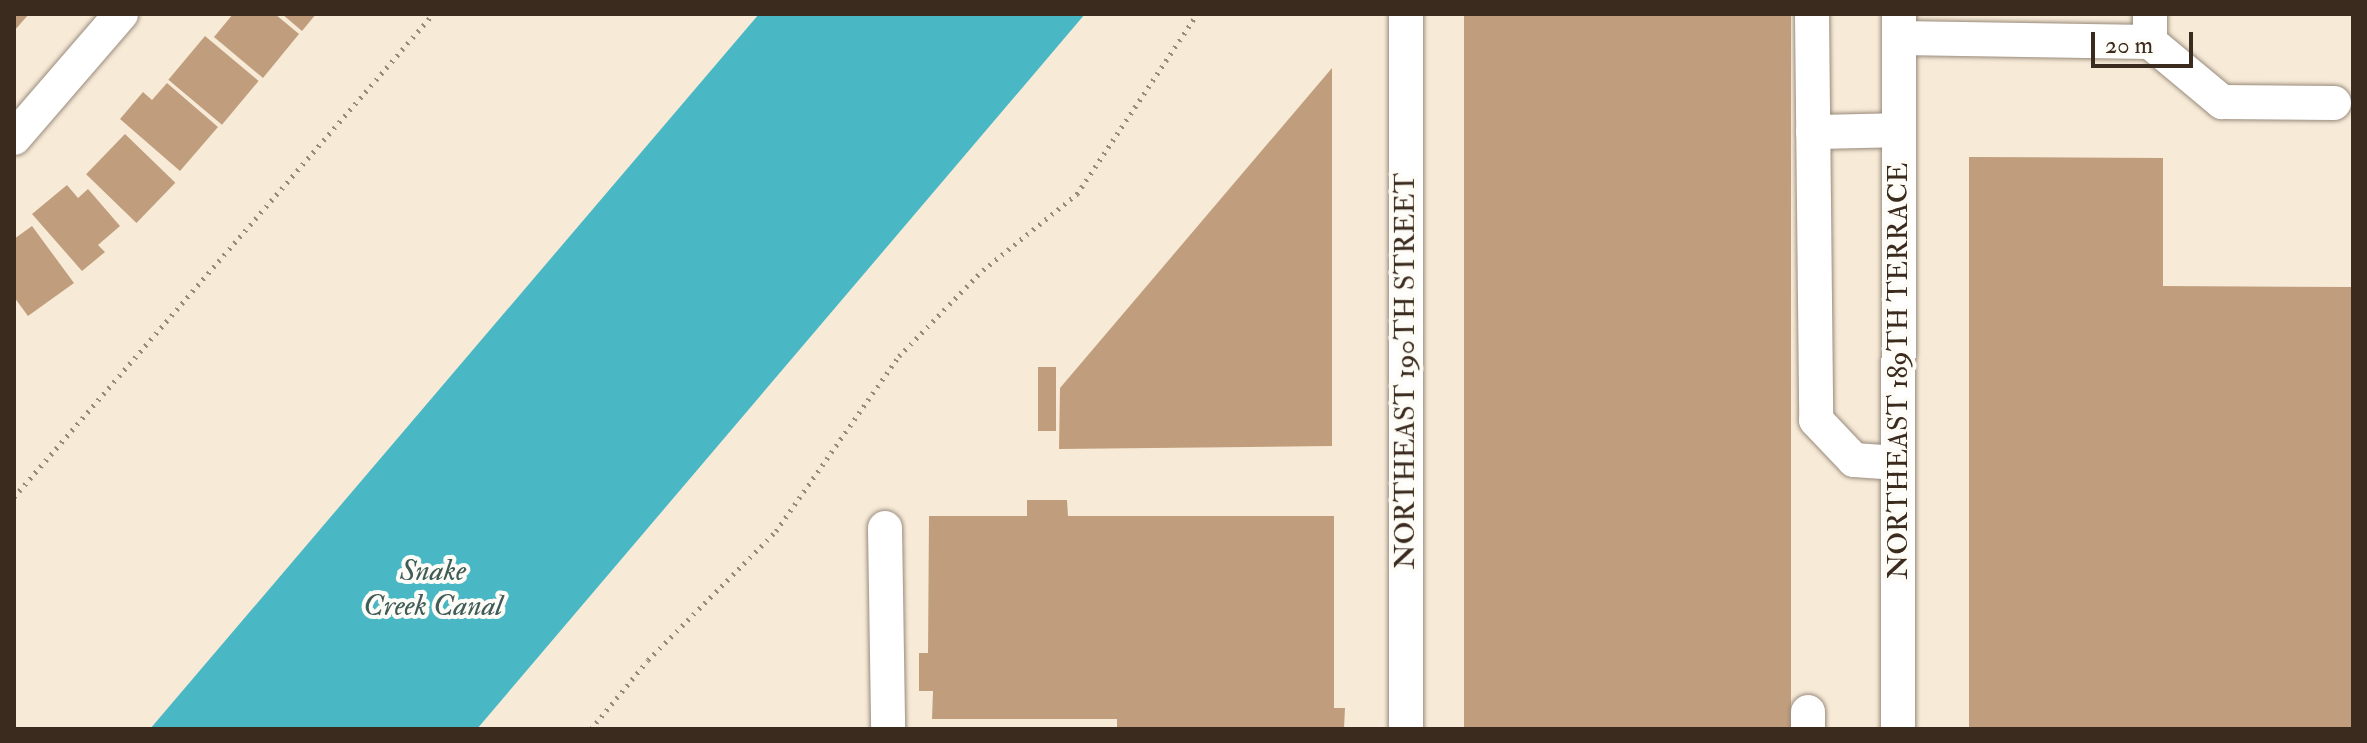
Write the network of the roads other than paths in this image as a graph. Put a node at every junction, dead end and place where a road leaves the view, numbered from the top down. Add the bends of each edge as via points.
1 (121, 14) edge
2 (1406, 14) edge
3 (1812, 14) edge
4 (1899, 26) edge
5 (2150, 28) edge
6 (2334, 103) dead end
7 (1899, 130) junction
8 (1813, 132) junction
9 (14, 138) edge
10 (1898, 463) junction
11 (885, 528) dead end
12 (888, 729) edge
13 (1406, 729) edge
14 (1898, 729) edge

1 - 9 street
2 - 13 street, NORTHEAST 190TH STREET
3 - 8 street
4 - 5 street
4 - 7 street, NORTHEAST 189TH TERRACE
5 - 6 street via 2222,102
7 - 8 street
7 - 10 street, NORTHEAST 189TH TERRACE
8 - 10 street via 1816,420 1854,460
10 - 14 street, NORTHEAST 189TH TERRACE
11 - 12 street

